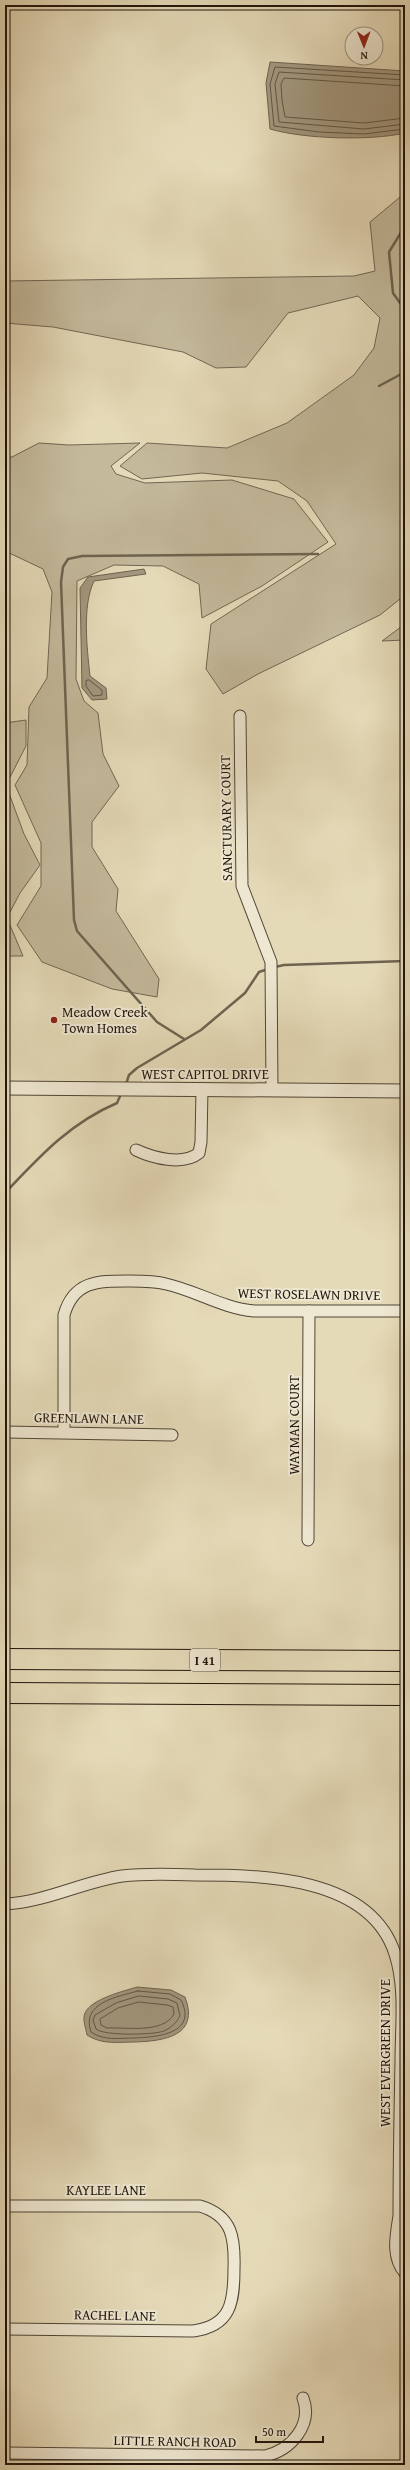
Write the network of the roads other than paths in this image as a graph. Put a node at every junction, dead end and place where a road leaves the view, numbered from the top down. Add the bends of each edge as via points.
1 (240, 716) dead end
2 (5, 1088) edge
3 (202, 1089) junction
4 (272, 1090) junction
5 (405, 1091) edge
6 (136, 1150) dead end
7 (310, 1311) junction
8 (405, 1311) edge
9 (5, 1432) edge
10 (64, 1432) junction
11 (172, 1435) dead end
12 (308, 1540) dead end
13 (5, 1659) edge
14 (405, 1661) edge
15 (5, 1693) edge
16 (405, 1695) edge
17 (5, 1904) edge
18 (5, 2206) edge
19 (399, 2216) junction
20 (405, 2242) edge
21 (405, 2273) edge
22 (222, 2319) joint
23 (5, 2329) edge
24 (303, 2398) dead end
25 (5, 2453) edge

1 - 4 street, SANCTURARY COURT via 242,886 271,962
2 - 3 street, WEST CAPITOL DRIVE
3 - 4 street, WEST CAPITOL DRIVE
3 - 6 street via 199,1153 187,1158 154,1158
4 - 5 street, WEST CAPITOL DRIVE
7 - 8 street, WEST ROSELAWN DRIVE
7 - 10 street, WEST ROSELAWN DRIVE via 242,1310 171,1285 152,1281 104,1281 83,1287 71,1298 64,1315
7 - 12 street, WAYMAN COURT
9 - 10 street, GREENLAWN LANE
10 - 11 street, GREENLAWN LANE
13 - 14 highway, I 41
15 - 16 highway
17 - 19 street, WEST EVERGREEN DRIVE via 39,1900 122,1876 250,1874 286,1879 324,1890 344,1897 370,1915 391,1944 402,1987
18 - 22 street, KAYLEE LANE via 184,2205 208,2208 226,2223 235,2243 233,2299
19 - 20 street, WEST EVERGREEN DRIVE
19 - 21 street, WEST EVERGREEN DRIVE via 395,2246
22 - 23 street, RACHEL LANE via 206,2329 193,2331
24 - 25 street, LITTLE RANCH ROAD via 306,2406 300,2432 279,2452 265,2456

